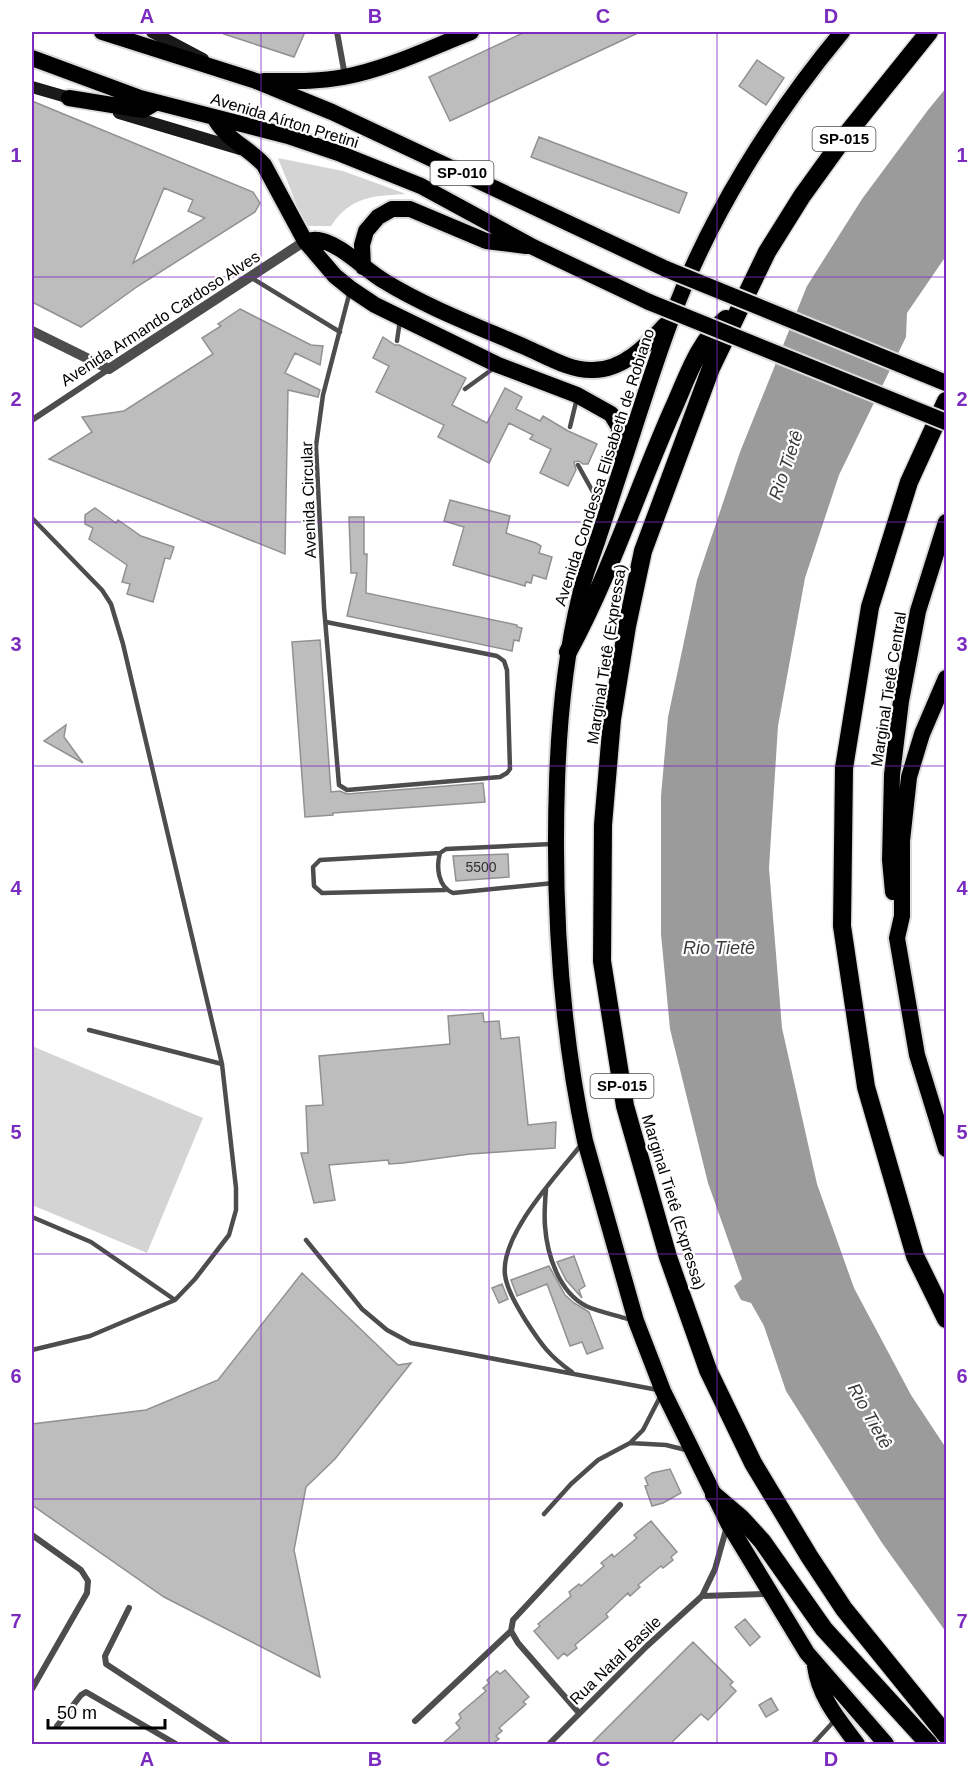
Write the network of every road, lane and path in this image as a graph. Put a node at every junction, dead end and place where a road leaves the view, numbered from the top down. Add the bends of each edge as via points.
1 (102, 32) edge
2 (152, 32) edge
3 (337, 32) edge
4 (471, 32) edge
5 (842, 32) edge
6 (929, 32) edge
7 (32, 58) edge
8 (222, 70) junction
9 (345, 77) junction
10 (256, 81) junction
11 (32, 87) edge
12 (69, 98) junction
13 (156, 102) junction
14 (214, 117) junction
15 (248, 151) junction
16 (305, 241) junction
17 (533, 247) junction
18 (363, 267) junction
19 (250, 277) junction
20 (351, 289) junction
21 (738, 309) junction
22 (400, 317) junction
23 (671, 318) junction
24 (32, 331) edge
25 (340, 332) junction
26 (398, 341) dead end
27 (498, 365) junction
28 (109, 369) junction
29 (946, 383) edge
30 (465, 389) dead end
31 (577, 395) junction
32 (946, 401) edge
33 (32, 420) edge
34 (946, 422) edge
35 (570, 427) dead end
36 (623, 462) junction
37 (578, 465) dead end
38 (606, 516) junction
39 (32, 518) edge
40 (946, 522) edge
41 (326, 622) junction
42 (568, 652) junction
43 (946, 678) edge
44 (555, 844) junction
45 (440, 853) junction
46 (555, 882) junction
47 (446, 890) junction
48 (897, 938) junction
49 (89, 1030) dead end
50 (222, 1064) junction
51 (585, 1141) junction
52 (946, 1149) edge
53 (546, 1189) junction
54 (32, 1218) edge
55 (306, 1240) dead end
56 (175, 1300) junction
57 (946, 1319) edge
58 (636, 1321) junction
59 (32, 1350) edge
60 (575, 1374) junction
61 (663, 1391) junction
62 (630, 1443) junction
63 (694, 1454) junction
64 (714, 1495) junction
65 (620, 1505) dead end
66 (544, 1514) dead end
67 (728, 1523) junction
68 (32, 1535) edge
69 (770, 1594) junction
70 (702, 1596) junction
71 (129, 1608) dead end
72 (511, 1631) junction
73 (815, 1662) junction
74 (32, 1689) edge
75 (579, 1713) junction
76 (837, 1718) junction
77 (415, 1721) dead end
78 (57, 1726) dead end
79 (946, 1735) edge
80 (176, 1744) edge
81 (228, 1744) edge
82 (549, 1744) edge
83 (813, 1744) edge
84 (854, 1744) edge
85 (886, 1744) edge
86 (929, 1744) edge

1 - 8 highway, Avenida Aírton Pretini / SP-010
2 - 8 main road, Avenida Aírton Pretini
3 - 9 street
4 - 9 highway
5 - 23 highway, Avenida Condessa Elisabeth de Robiano via 767,132 706,239
6 - 21 highway, SP-015 via 802,196
7 - 13 highway, Avenida Aírton Pretini / SP-010
8 - 10 highway, Avenida Aírton Pretini / SP-010
9 - 10 highway via 310,82
10 - 29 highway, Avenida Aírton Pretini / SP-010, bridge via 332,112 666,268
11 - 12 main road
12 - 13 highway via 143,110
12 - 15 main road
13 - 14 highway, Avenida Aírton Pretini / SP-010
14 - 15 highway via 220,129
14 - 17 highway, Avenida Aírton Pretini / SP-010 via 288,136 421,186
15 - 16 highway via 264,165
16 - 18 highway via 330,244
16 - 19 street, Avenida Armando Cardoso Alves
16 - 20 highway
17 - 18 highway via 486,241 410,208 392,209 366,231
17 - 34 highway, Avenida Aírton Pretini / SP-010, bridge via 649,302
18 - 23 highway via 384,282 440,309 573,367 594,370 632,357
19 - 25 lane
19 - 28 street, Avenida Armando Cardoso Alves
20 - 22 highway
20 - 25 lane, Avenida Circular
21 - 42 highway via 713,331 699,351 587,618
21 - 79 highway, Marginal Tietê (Expressa) / SP-015 via 711,368 643,551 627,626 612,719 603,825 602,961 626,1106 671,1267 708,1370 753,1463 809,1556 844,1609
22 - 26 lane
22 - 27 highway
23 - 36 highway, Avenida Condessa Elisabeth de Robiano
24 - 28 street
25 - 41 lane, Avenida Circular via 323,395 316,446
27 - 30 lane
27 - 31 highway
28 - 33 street, Avenida Armando Cardoso Alves
31 - 35 lane
31 - 36 highway via 610,414 619,427
32 - 57 highway via 909,482 870,607 844,768 842,926 866,1087 915,1256
36 - 38 highway, Avenida Condessa Elisabeth de Robiano
37 - 38 lane
38 - 42 highway, Avenida Condessa Elisabeth de Robiano via 580,593
39 - 50 lane via 111,604
40 - 48 highway, Marginal Tietê Central via 918,611 892,775 890,860
41 - 41 lane, Avenida Circular via 339,785 343,789 492,778 507,773 507,670 497,656
42 - 44 highway, Avenida Condessa Elisabeth de Robiano via 558,746
43 - 48 highway via 909,777 902,841 902,916
44 - 45 lane via 446,849
44 - 46 highway, Avenida Condessa Elisabeth de Robiano
45 - 47 lane via 441,883
45 - 47 lane via 320,860 313,867 314,886 322,893
46 - 47 lane via 453,893
46 - 51 highway, Avenida Condessa Elisabeth de Robiano via 565,1013
48 - 52 highway via 917,1055
49 - 50 lane
50 - 56 lane via 236,1210 229,1235
51 - 53 lane
51 - 58 highway, Avenida Condessa Elisabeth de Robiano
53 - 58 lane via 544,1227 562,1284 587,1306
53 - 60 lane via 521,1222 507,1253 505,1275 517,1306 539,1342 552,1358
54 - 56 lane via 92,1242
55 - 60 lane via 362,1309 387,1330 411,1343
56 - 59 lane via 90,1336
58 - 61 highway, Avenida Condessa Elisabeth de Robiano
60 - 61 lane
61 - 62 lane via 651,1418
61 - 63 highway, Avenida Condessa Elisabeth de Robiano
62 - 63 lane via 666,1444
62 - 66 lane via 591,1466
63 - 64 highway, Avenida Condessa Elisabeth de Robiano
64 - 67 highway, Avenida Condessa Elisabeth de Robiano
64 - 86 highway via 762,1541 824,1629
65 - 72 street via 513,1620
67 - 69 highway, Avenida Condessa Elisabeth de Robiano
67 - 70 street, Rua Natal Basile via 715,1569
68 - 74 street via 81,1570 88,1581 87,1593
69 - 70 street
69 - 73 highway, Avenida Condessa Elisabeth de Robiano
70 - 75 street, Rua Natal Basile
71 - 81 street via 105,1656 106,1664
72 - 75 street
72 - 77 street
73 - 76 highway via 817,1679
73 - 85 highway, Avenida Condessa Elisabeth de Robiano
75 - 82 street, Rua Natal Basile
76 - 83 lane
76 - 84 highway
78 - 80 street via 86,1692

